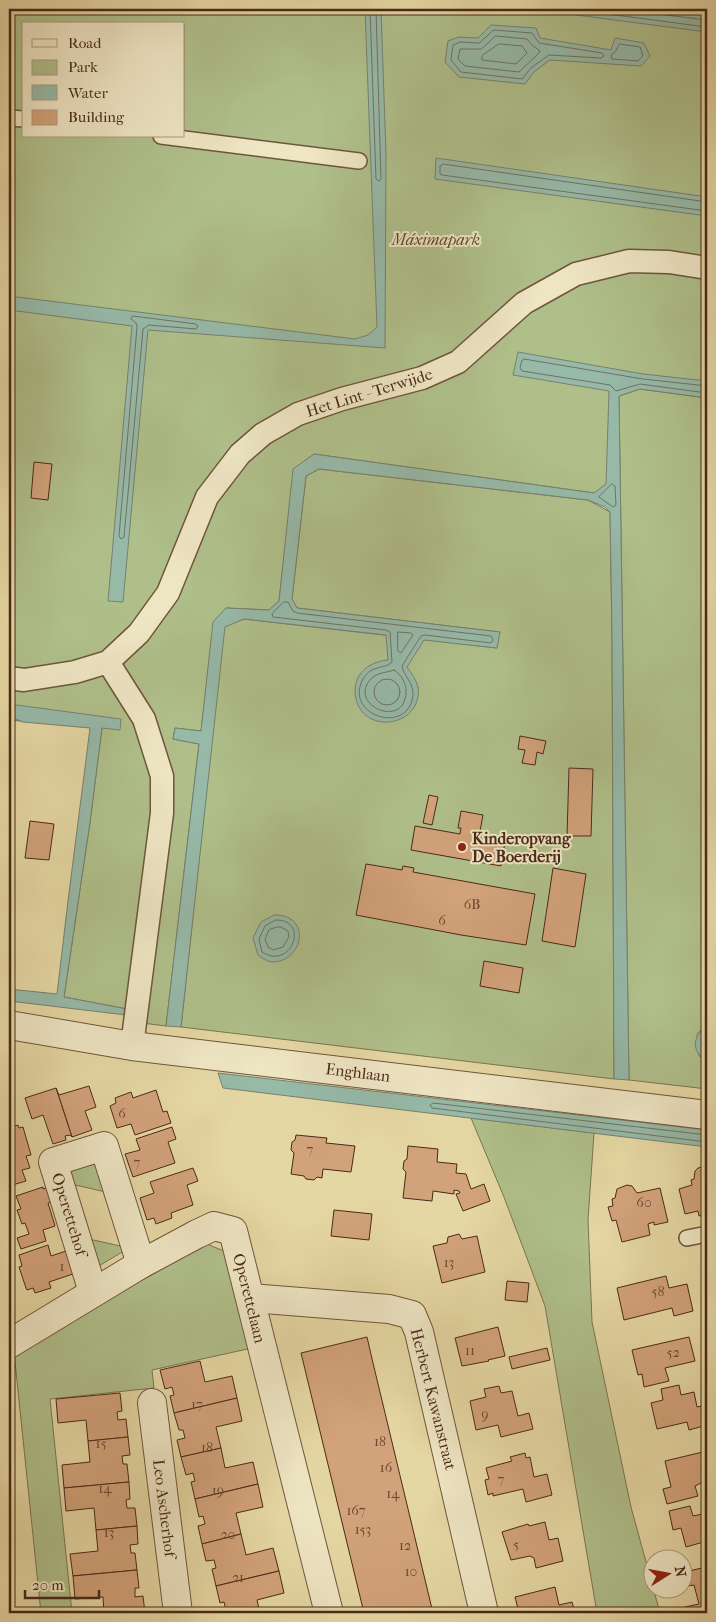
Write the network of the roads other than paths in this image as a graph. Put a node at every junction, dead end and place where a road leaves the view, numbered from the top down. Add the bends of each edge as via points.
1 (9, 118) edge
2 (22, 119) edge
3 (177, 138) edge
4 (359, 161) dead end
5 (707, 268) edge
6 (108, 662) junction
7 (9, 678) edge
8 (9, 1025) edge
9 (132, 1046) junction
10 (707, 1115) edge
11 (707, 1234) edge
12 (687, 1238) dead end
13 (141, 1264) junction
14 (94, 1292) junction
15 (251, 1298) junction
16 (9, 1344) edge
17 (152, 1402) dead end
18 (178, 1613) edge
19 (329, 1613) edge
20 (484, 1613) edge

1 - 2 lane
3 - 4 lane
5 - 6 street, Het Lint - Terwijde via 669,262 629,261 576,274 524,303 458,362 422,378 298,414 263,434 240,454 207,497 168,593 139,633
6 - 7 street, Het Lint - Terwijde via 75,672 24,680
6 - 9 street via 144,719 162,776 162,813
8 - 9 street, Enghlaan
9 - 10 street, Enghlaan
11 - 12 lane
13 - 14 street, Operettelaan
13 - 14 street, Operettehof via 104,1146 54,1162
13 - 15 street, Operettelaan via 214,1226 233,1231
14 - 16 street, Operettelaan
15 - 19 street, Operettelaan
15 - 20 street, Herbert Kawanstraat via 389,1309 412,1315 419,1332
17 - 18 street, Leo Ascherhof

